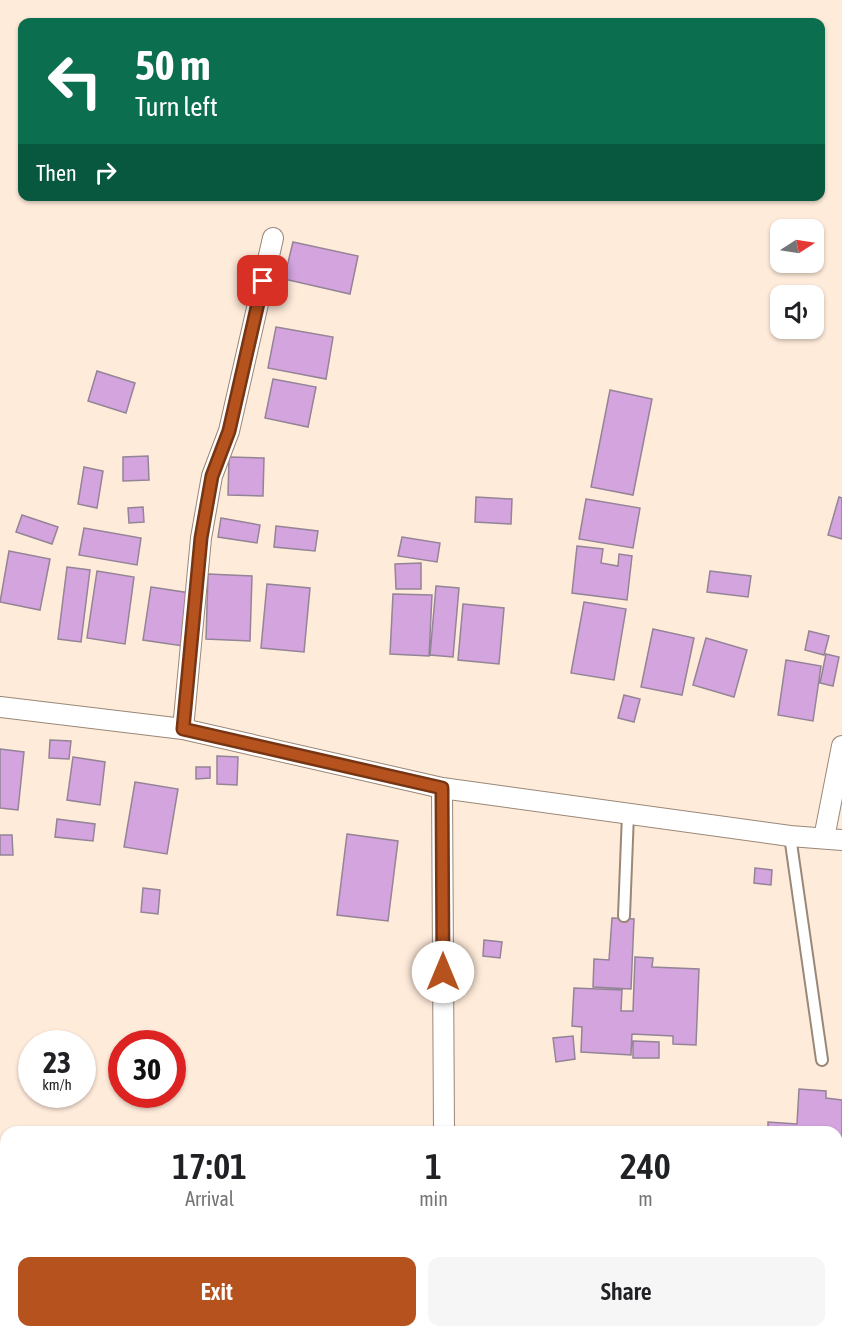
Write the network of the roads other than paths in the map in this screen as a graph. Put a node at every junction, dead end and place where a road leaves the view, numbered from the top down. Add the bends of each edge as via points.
1 (273, 238) dead end
2 (0, 706) edge
3 (183, 729) junction
4 (842, 747) edge
5 (442, 788) junction
6 (628, 814) junction
7 (790, 836) junction
8 (833, 839) edge
9 (624, 916) dead end
10 (822, 1060) dead end
11 (444, 1126) edge

1 - 3 street via 229,431 212,476 201,538
2 - 3 street
3 - 5 street
4 - 8 street
5 - 6 street
5 - 11 street
6 - 7 street
6 - 9 lane
7 - 8 street
7 - 10 lane

